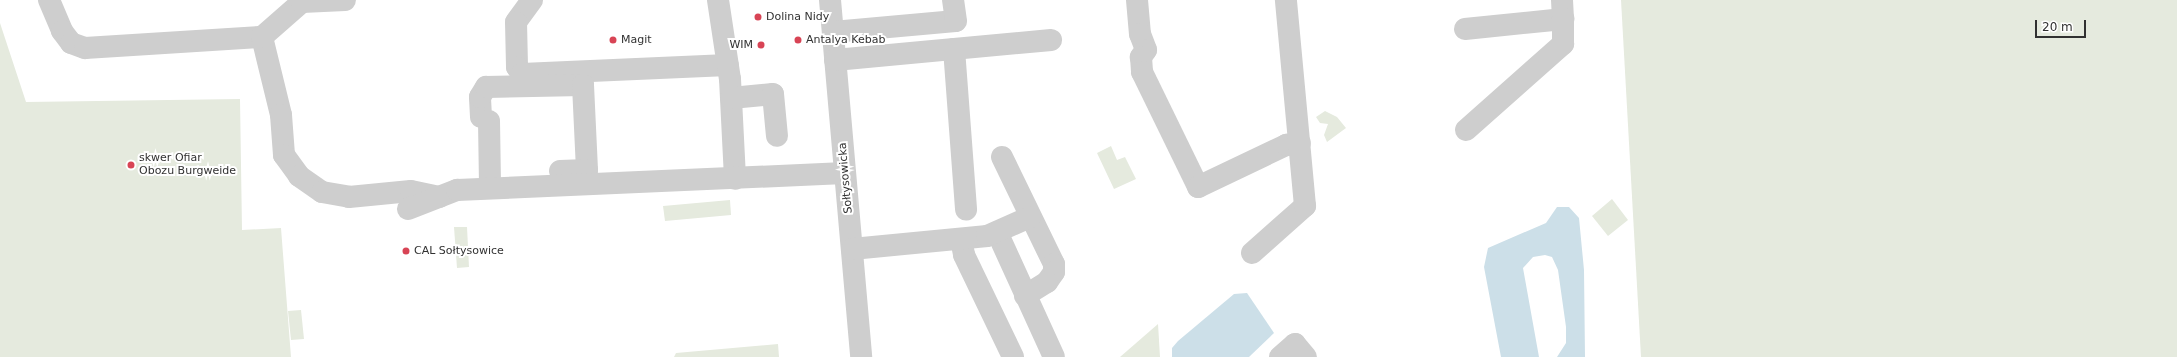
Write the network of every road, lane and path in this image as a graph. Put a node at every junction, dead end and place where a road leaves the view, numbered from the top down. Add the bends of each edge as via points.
1 (50, 0) edge
2 (345, 0) edge
3 (532, 0) edge
4 (718, 0) edge
5 (830, 0) edge
6 (954, 0) edge
7 (1137, 0) edge
8 (1286, 0) edge
9 (1562, 9) edge
10 (1465, 29) dead end
11 (833, 32) junction
12 (262, 37) junction
13 (1051, 40) dead end
14 (954, 49) junction
15 (835, 60) junction
16 (728, 65) junction
17 (731, 98) junction
18 (1466, 130) dead end
19 (777, 136) dead end
20 (1300, 142) junction
21 (1002, 157) dead end
22 (845, 173) junction
23 (735, 179) junction
24 (490, 181) junction
25 (439, 197) junction
26 (408, 209) dead end
27 (966, 210) dead end
28 (1030, 217) junction
29 (997, 232) junction
30 (961, 239) junction
31 (852, 249) junction
32 (1252, 253) dead end
33 (1025, 296) junction
34 (861, 357) edge
35 (1013, 357) edge
36 (1054, 357) edge
37 (1280, 357) edge
38 (1306, 357) edge

1 - 12 street via 62,31 71,43 85,48
2 - 12 street via 302,2
3 - 16 street via 516,22 517,67 522,74
4 - 16 street
5 - 11 street, Sołtysowicka
6 - 11 street via 956,21
7 - 20 street via 1140,34 1146,50 1141,57 1142,72 1198,187 1286,144
8 - 20 street
9 - 10 street
9 - 18 street via 1563,44
11 - 15 street, Sołtysowicka
12 - 25 street via 281,115 284,154 299,176 322,192 349,196 411,191
13 - 14 street
14 - 15 street
14 - 27 street
15 - 22 street, Sołtysowicka
16 - 17 street
17 - 19 street via 773,94
17 - 23 street
20 - 32 street via 1305,206
21 - 28 street
22 - 23 street
22 - 31 street, Sołtysowicka
23 - 24 street
24 - 24 street via 587,170 583,85 486,86 480,97 485,119
24 - 25 street
25 - 26 street
28 - 29 street
28 - 33 street via 1054,264 1054,272
29 - 30 street
29 - 33 street
30 - 31 street
30 - 35 street via 964,255
31 - 34 street, Sołtysowicka
33 - 36 street
37 - 38 street via 1295,344

